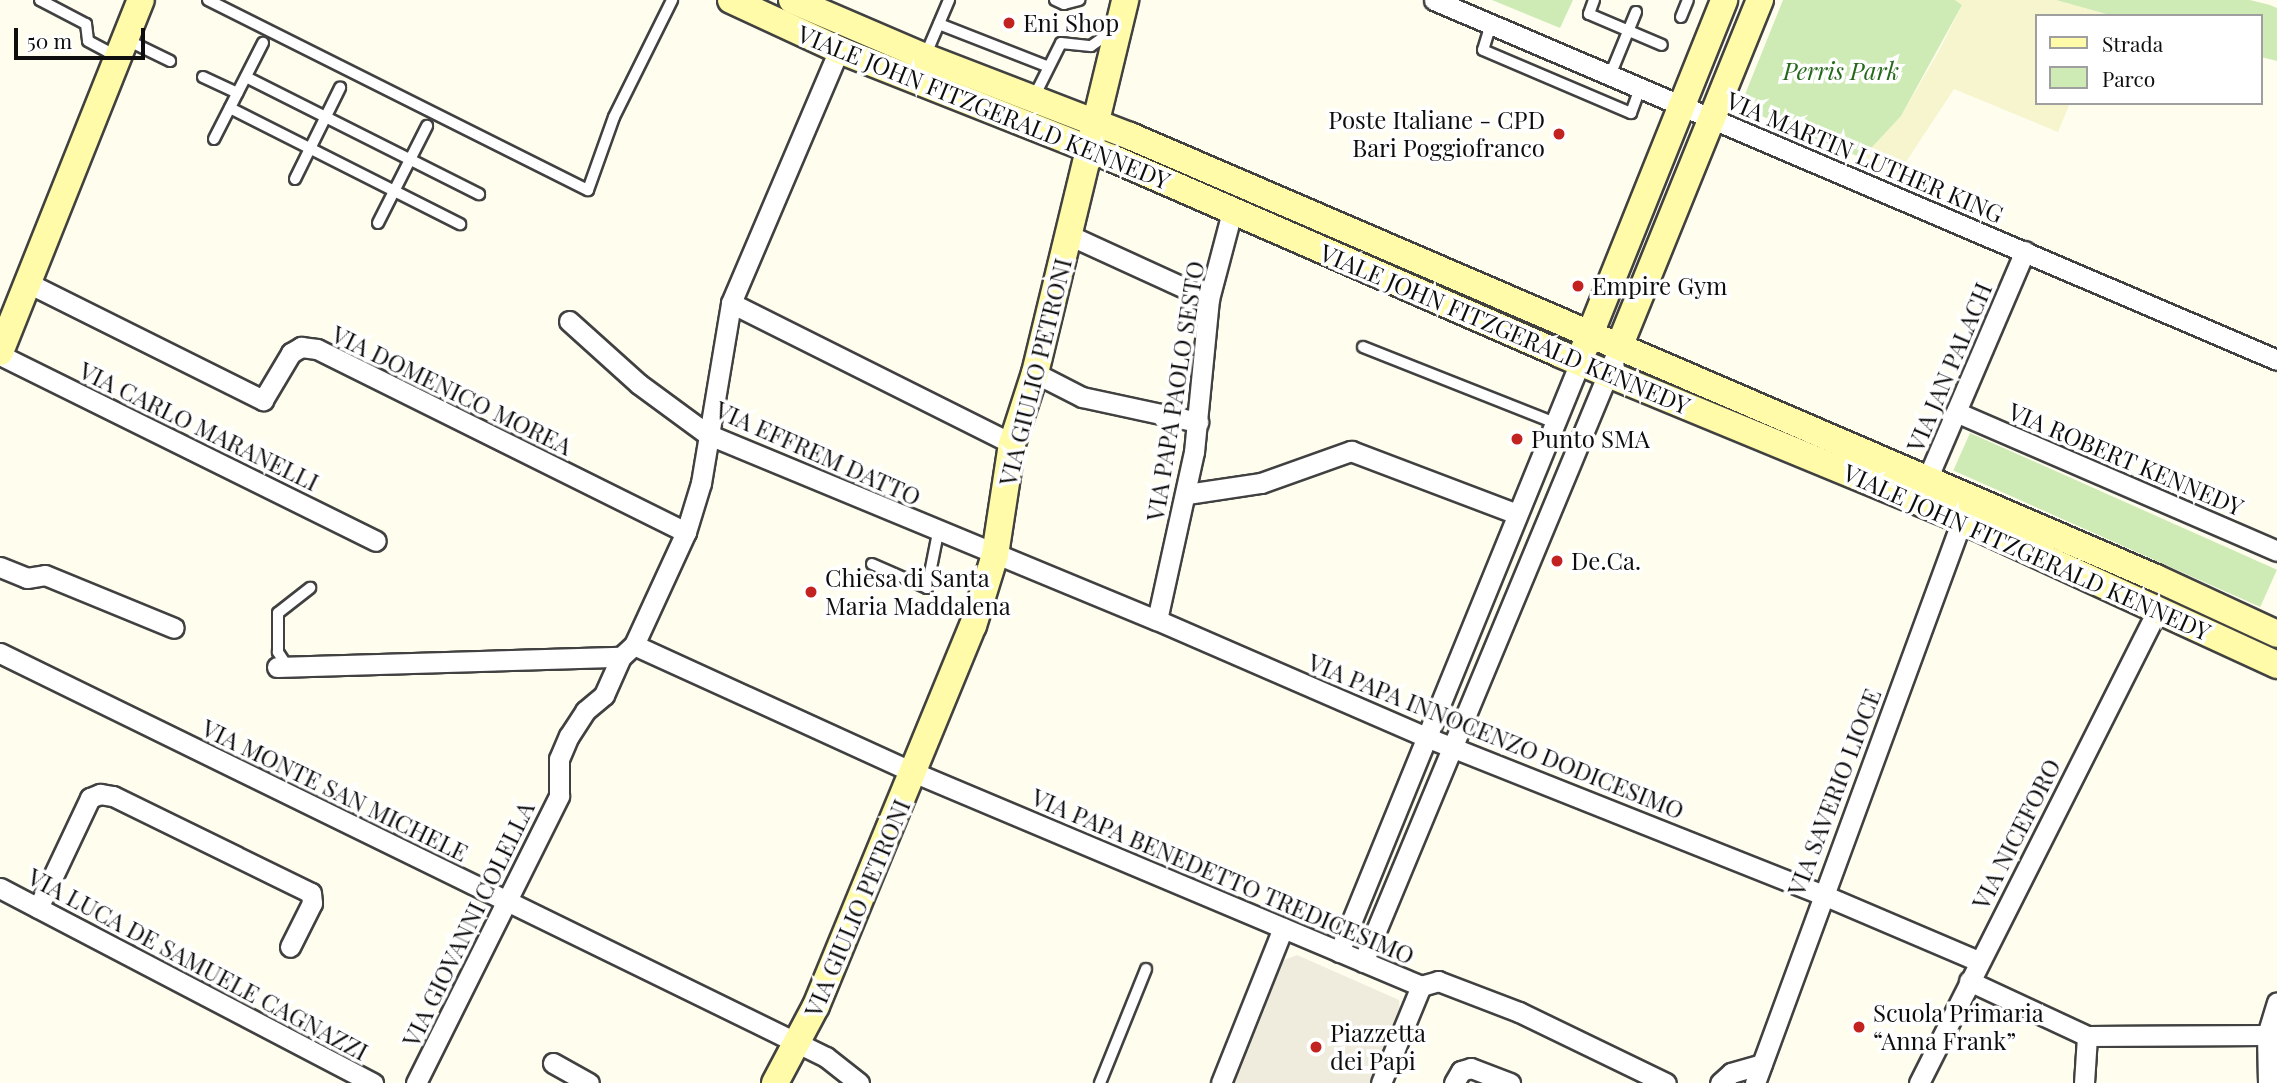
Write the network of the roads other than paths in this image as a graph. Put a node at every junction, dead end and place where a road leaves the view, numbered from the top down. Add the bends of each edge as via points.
1 (40, 0) edge
2 (141, 0) edge
3 (208, 0) edge
4 (672, 0) edge
5 (731, 0) edge
6 (792, 0) edge
7 (949, 0) edge
8 (1055, 0) edge
9 (1079, 0) edge
10 (1125, 0) edge
11 (1434, 0) edge
12 (1594, 0) edge
13 (1688, 0) edge
14 (1724, 0) edge
15 (1760, 0) edge
16 (1636, 12) dead end
17 (1681, 18) dead end
18 (1490, 23) junction
19 (939, 24) junction
20 (1117, 28) junction
21 (1628, 31) junction
22 (262, 43) dead end
23 (1662, 45) dead end
24 (122, 48) junction
25 (839, 50) junction
26 (925, 57) junction
27 (170, 61) dead end
28 (1046, 66) junction
29 (1611, 73) junction
30 (203, 76) dead end
31 (246, 77) junction
32 (1642, 86) junction
33 (340, 88) dead end
34 (237, 93) junction
35 (1034, 98) junction
36 (1681, 104) junction
37 (230, 108) junction
38 (326, 117) junction
39 (1712, 118) junction
40 (1094, 122) junction
41 (427, 126) dead end
42 (214, 139) dead end
43 (310, 148) junction
44 (1089, 149) junction
45 (410, 160) junction
46 (295, 179) dead end
47 (394, 191) junction
48 (479, 194) dead end
49 (1232, 212) junction
50 (378, 223) dead end
51 (460, 224) dead end
52 (1069, 235) junction
53 (2025, 251) junction
54 (28, 283) junction
55 (1209, 299) junction
56 (730, 303) junction
57 (569, 321) dead end
58 (1588, 334) junction
59 (1363, 347) dead end
60 (1619, 347) junction
61 (0, 353) edge
62 (2277, 360) edge
63 (1580, 362) junction
64 (1034, 373) junction
65 (1606, 374) junction
66 (1956, 412) junction
67 (1198, 422) junction
68 (1555, 423) junction
69 (707, 434) junction
70 (1012, 444) junction
71 (1922, 490) junction
72 (1187, 494) junction
73 (1517, 514) junction
74 (1962, 520) junction
75 (686, 532) junction
76 (939, 533) junction
77 (376, 541) dead end
78 (2277, 551) edge
79 (995, 555) junction
80 (872, 564) dead end
81 (0, 567) edge
82 (310, 588) dead end
83 (2159, 607) junction
84 (1157, 620) junction
85 (174, 628) dead end
86 (2277, 634) edge
87 (628, 651) junction
88 (0, 653) edge
89 (2277, 665) edge
90 (282, 666) joint
91 (1426, 737) junction
92 (1451, 747) junction
93 (913, 772) junction
94 (0, 888) edge
95 (1821, 894) junction
96 (507, 901) junction
97 (38, 908) junction
98 (1283, 928) junction
99 (290, 947) dead end
100 (1339, 952) junction
101 (1978, 961) junction
102 (1363, 962) junction
103 (1146, 969) dead end
104 (1969, 981) junction
105 (1421, 986) junction
106 (2277, 1002) edge
107 (2267, 1035) junction
108 (2087, 1036) junction
109 (799, 1045) junction
110 (553, 1063) dead end
111 (1762, 1064) junction
112 (373, 1083) edge
113 (416, 1083) edge
114 (589, 1083) edge
115 (775, 1083) edge
116 (859, 1083) edge
117 (1100, 1083) edge
118 (1221, 1083) edge
119 (1381, 1083) edge
120 (1454, 1083) edge
121 (1510, 1083) edge
122 (1666, 1083) edge
123 (1720, 1083) edge
124 (1755, 1083) edge
125 (1919, 1083) edge
126 (2084, 1083) edge
127 (2268, 1083) edge

1 - 24 lane via 86,24 88,41
2 - 24 main road
3 - 4 lane via 588,190 614,117
5 - 25 main road, VIALE JOHN FITZGERALD KENNEDY
6 - 26 main road, VIALE JOHN FITZGERALD KENNEDY
7 - 19 lane
8 - 9 lane via 1064,4
10 - 20 main road, VIA GIULIO PETRONI
11 - 18 street, VIA MARTIN LUTHER KING
12 - 21 lane via 1589,14
13 - 17 lane
14 - 36 main road
15 - 39 main road
16 - 21 lane
18 - 29 street, VIA MARTIN LUTHER KING
18 - 32 lane via 1483,50 1631,113
19 - 26 lane
19 - 28 lane
20 - 28 lane via 1091,46 1061,43
20 - 40 main road, VIA GIULIO PETRONI
21 - 23 lane
21 - 29 lane
22 - 31 lane
24 - 27 lane
24 - 54 main road
25 - 44 main road, VIALE JOHN FITZGERALD KENNEDY
25 - 56 street, VIA GIOVANNI COLELLA
26 - 35 main road, VIALE JOHN FITZGERALD KENNEDY
28 - 35 lane
29 - 32 street, VIA MARTIN LUTHER KING
30 - 34 lane
31 - 34 lane
31 - 38 lane
32 - 36 street, VIA MARTIN LUTHER KING
33 - 38 lane
34 - 37 lane
35 - 40 main road, VIALE JOHN FITZGERALD KENNEDY
36 - 39 street, VIA MARTIN LUTHER KING
36 - 58 main road
37 - 42 lane
37 - 43 lane
38 - 43 lane
38 - 45 lane
39 - 53 street, VIA MARTIN LUTHER KING
39 - 60 main road
40 - 44 main road, VIA GIULIO PETRONI
40 - 58 main road, VIALE JOHN FITZGERALD KENNEDY
41 - 45 lane
43 - 46 lane
43 - 47 lane
44 - 49 main road, VIALE JOHN FITZGERALD KENNEDY
44 - 52 main road, VIA GIULIO PETRONI
45 - 47 lane
45 - 48 lane
47 - 50 lane
47 - 51 lane
49 - 55 street, VIA PAPA PAOLO SESTO
49 - 63 main road, VIALE JOHN FITZGERALD KENNEDY
52 - 55 street
52 - 64 main road, VIA GIULIO PETRONI
53 - 62 street, VIA MARTIN LUTHER KING
53 - 66 street, VIA JAN PALACH
54 - 61 main road
54 - 75 street, VIA DOMENICO MOREA via 263,400 291,353 301,347 317,349
55 - 67 street, VIA PAPA PAOLO SESTO
56 - 69 street, VIA GIOVANNI COLELLA
56 - 70 street
57 - 69 street, VIA EFFREM DATTO via 639,384
58 - 60 main road, VIALE JOHN FITZGERALD KENNEDY
58 - 63 main road
59 - 68 lane
60 - 65 street
60 - 71 main road, VIALE JOHN FITZGERALD KENNEDY
61 - 77 street, VIA CARLO MARANELLI
63 - 65 main road, VIALE JOHN FITZGERALD KENNEDY
63 - 68 street
64 - 67 street via 1082,397
64 - 70 main road, VIA GIULIO PETRONI
65 - 71 main road, VIALE JOHN FITZGERALD KENNEDY
65 - 92 street
66 - 71 street, VIA JAN PALACH
66 - 78 street, VIA ROBERT KENNEDY
67 - 72 street, VIA PAPA PAOLO SESTO
68 - 73 street
69 - 75 street, VIA GIOVANNI COLELLA via 701,483
69 - 76 street, VIA EFFREM DATTO
70 - 79 main road, VIA GIULIO PETRONI
71 - 74 main road, VIALE JOHN FITZGERALD KENNEDY
71 - 86 main road, VIALE JOHN FITZGERALD KENNEDY
72 - 73 street via 1261,483 1351,451
72 - 84 street, VIA PAPA PAOLO SESTO
73 - 91 street
74 - 83 main road, VIALE JOHN FITZGERALD KENNEDY
74 - 95 street, VIA SAVERIO LIOCE
75 - 87 street, VIA GIOVANNI COLELLA
76 - 79 street, VIA EFFREM DATTO
76 - 80 lane via 927,587
79 - 84 street, VIA PAPA INNOCENZO DODICESIMO
79 - 93 main road, VIA GIULIO PETRONI via 973,626
81 - 85 street via 27,578 46,575
82 - 90 lane via 278,613
83 - 89 main road, VIALE JOHN FITZGERALD KENNEDY
83 - 101 street, VIA NICEFORO
84 - 91 street, VIA PAPA INNOCENZO DODICESIMO
87 - 90 street
87 - 93 street, VIA PAPA BENEDETTO TREDICESIMO
87 - 96 street, VIA GIOVANNI COLELLA via 604,695 585,710 569,736 559,759 559,796
88 - 96 street, VIA MONTE SAN MICHELE
91 - 92 street, VIA PAPA INNOCENZO DODICESIMO
91 - 100 street
92 - 95 street, VIA PAPA INNOCENZO DODICESIMO
92 - 102 street
93 - 98 street, VIA PAPA BENEDETTO TREDICESIMO
93 - 109 main road, VIA GIULIO PETRONI
94 - 97 street, VIA LUCA DE SAMUELE CAGNAZZI
95 - 101 street, VIA PAPA INNOCENZO DODICESIMO
95 - 111 street, VIA SAVERIO LIOCE
96 - 109 street, VIA MONTE SAN MICHELE
96 - 113 street, VIA GIOVANNI COLELLA
97 - 99 street via 90,798 113,796 310,893 312,902
97 - 112 street, VIA LUCA DE SAMUELE CAGNAZZI
98 - 100 street, VIA PAPA BENEDETTO TREDICESIMO
98 - 118 street
100 - 102 street, VIA PAPA BENEDETTO TREDICESIMO
101 - 104 street, VIA NICEFORO
102 - 105 street, VIA PAPA BENEDETTO TREDICESIMO
103 - 117 lane
104 - 108 street
104 - 125 street, VIA NICEFORO
105 - 119 street
105 - 122 street, VIA PAPA BENEDETTO TREDICESIMO via 1438,981 1519,1012
106 - 107 street
107 - 108 street
107 - 127 street
108 - 126 street
109 - 115 main road, VIA GIULIO PETRONI
109 - 116 street, VIA MONTE SAN MICHELE
110 - 114 street
111 - 123 street via 1731,1073
111 - 124 street, VIA SAVERIO LIOCE
120 - 121 street via 1461,1071 1471,1068

